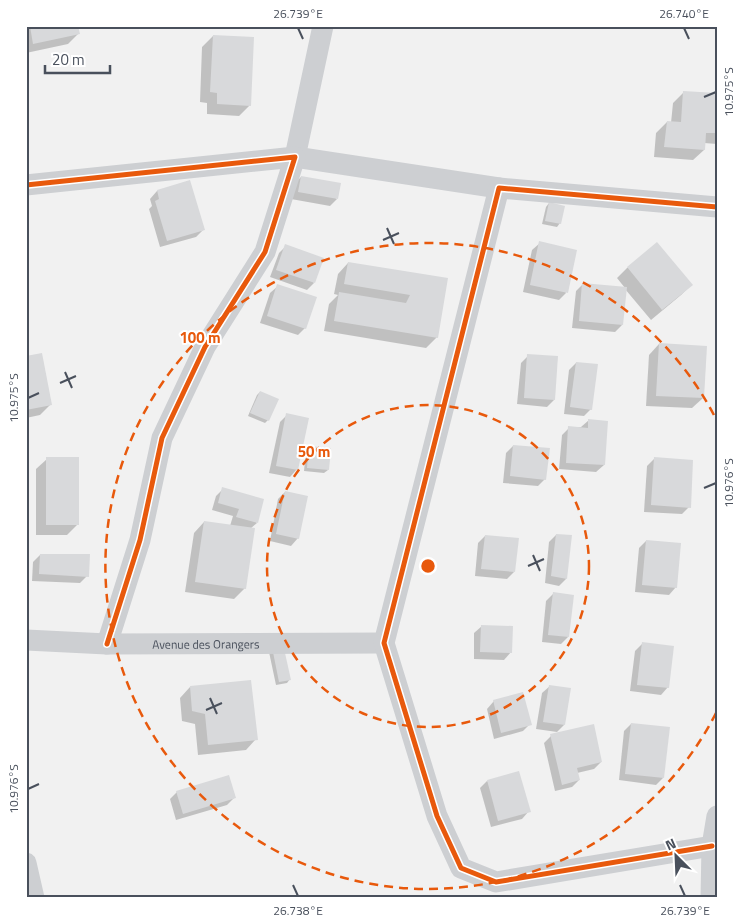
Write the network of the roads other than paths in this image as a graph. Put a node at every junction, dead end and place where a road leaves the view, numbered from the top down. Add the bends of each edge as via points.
1 (323, 26) edge
2 (295, 157) junction
3 (26, 185) edge
4 (499, 188) junction
5 (717, 207) edge
6 (26, 640) edge
7 (384, 643) junction
8 (107, 644) junction
9 (717, 816) edge
10 (712, 846) junction
11 (26, 863) edge
12 (34, 898) edge
13 (711, 898) edge

1 - 2 street
2 - 3 street
2 - 4 street
2 - 8 street via 265,252 206,347 162,438 140,540
4 - 5 street
4 - 7 street
6 - 8 street, Avenue des Orangers
7 - 8 street, Avenue des Orangers
7 - 10 street via 437,816 461,868 496,882
9 - 10 street
10 - 13 street
11 - 12 street

